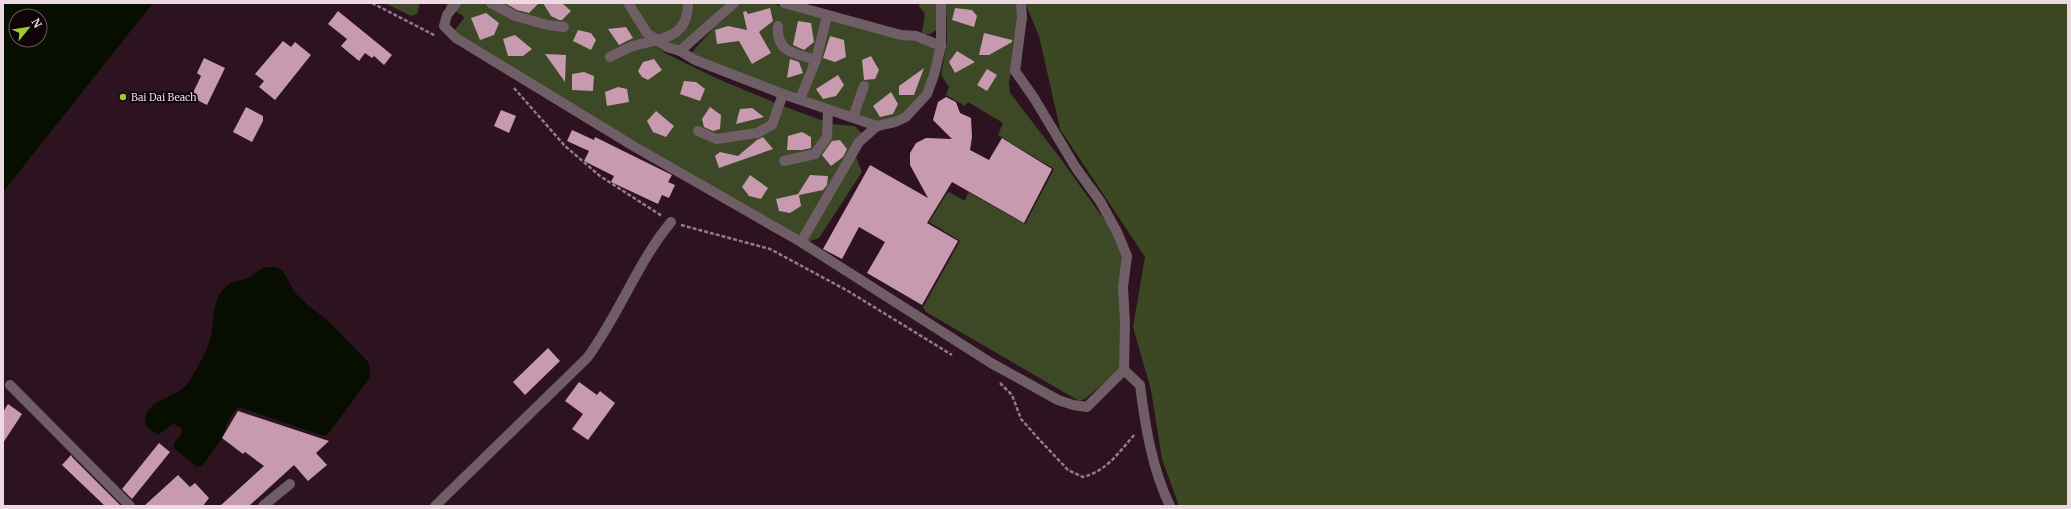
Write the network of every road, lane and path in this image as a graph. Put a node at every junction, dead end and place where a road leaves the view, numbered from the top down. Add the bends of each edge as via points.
1 (372, 3) edge
2 (456, 3) edge
3 (491, 3) edge
4 (628, 3) edge
5 (688, 3) edge
6 (734, 3) edge
7 (784, 3) edge
8 (941, 3) edge
9 (1021, 3) edge
10 (827, 16) dead end
11 (778, 26) dead end
12 (564, 27) dead end
13 (439, 37) dead end
14 (657, 41) junction
15 (941, 46) junction
16 (680, 51) junction
17 (610, 57) dead end
18 (816, 60) junction
19 (864, 86) dead end
20 (514, 88) dead end
21 (783, 94) junction
22 (800, 99) junction
23 (828, 111) junction
24 (853, 117) junction
25 (877, 126) junction
26 (698, 131) dead end
27 (784, 161) dead end
28 (671, 222) junction
29 (801, 242) junction
30 (959, 358) dead end
31 (1124, 370) junction
32 (997, 380) dead end
33 (10, 385) dead end
34 (1145, 423) junction
35 (290, 484) dead end
36 (130, 506) edge
37 (263, 506) edge
38 (435, 506) edge
39 (1170, 506) edge

1 - 13 path
2 - 29 street via 447,15 444,26 456,38 636,148
3 - 12 street via 515,16
4 - 14 street via 638,20
5 - 14 street via 685,23 679,32
6 - 16 street
7 - 15 street via 900,35 916,36
8 - 15 street
9 - 31 street via 1022,17 1015,71 1076,168 1100,201 1127,256 1123,287
10 - 18 street
11 - 18 street via 777,38 781,46 788,51
14 - 16 street
14 - 17 street via 632,47
15 - 25 street via 927,94 906,117
16 - 21 street via 695,60
18 - 22 street
19 - 24 street
20 - 28 path via 565,146 600,176
21 - 22 street
21 - 26 street via 772,125 758,134 716,139
22 - 23 street
23 - 24 street
23 - 27 street via 823,145 815,154
24 - 25 street
25 - 29 street via 859,142
28 - 30 path via 770,249 848,290
28 - 38 street via 655,242 601,339 587,358
29 - 31 street via 991,363 1058,400 1087,407
31 - 34 street via 1140,385
32 - 34 path via 1012,395 1021,419 1068,470 1083,478 1107,466
33 - 36 street
34 - 39 street via 1162,490
35 - 37 street

